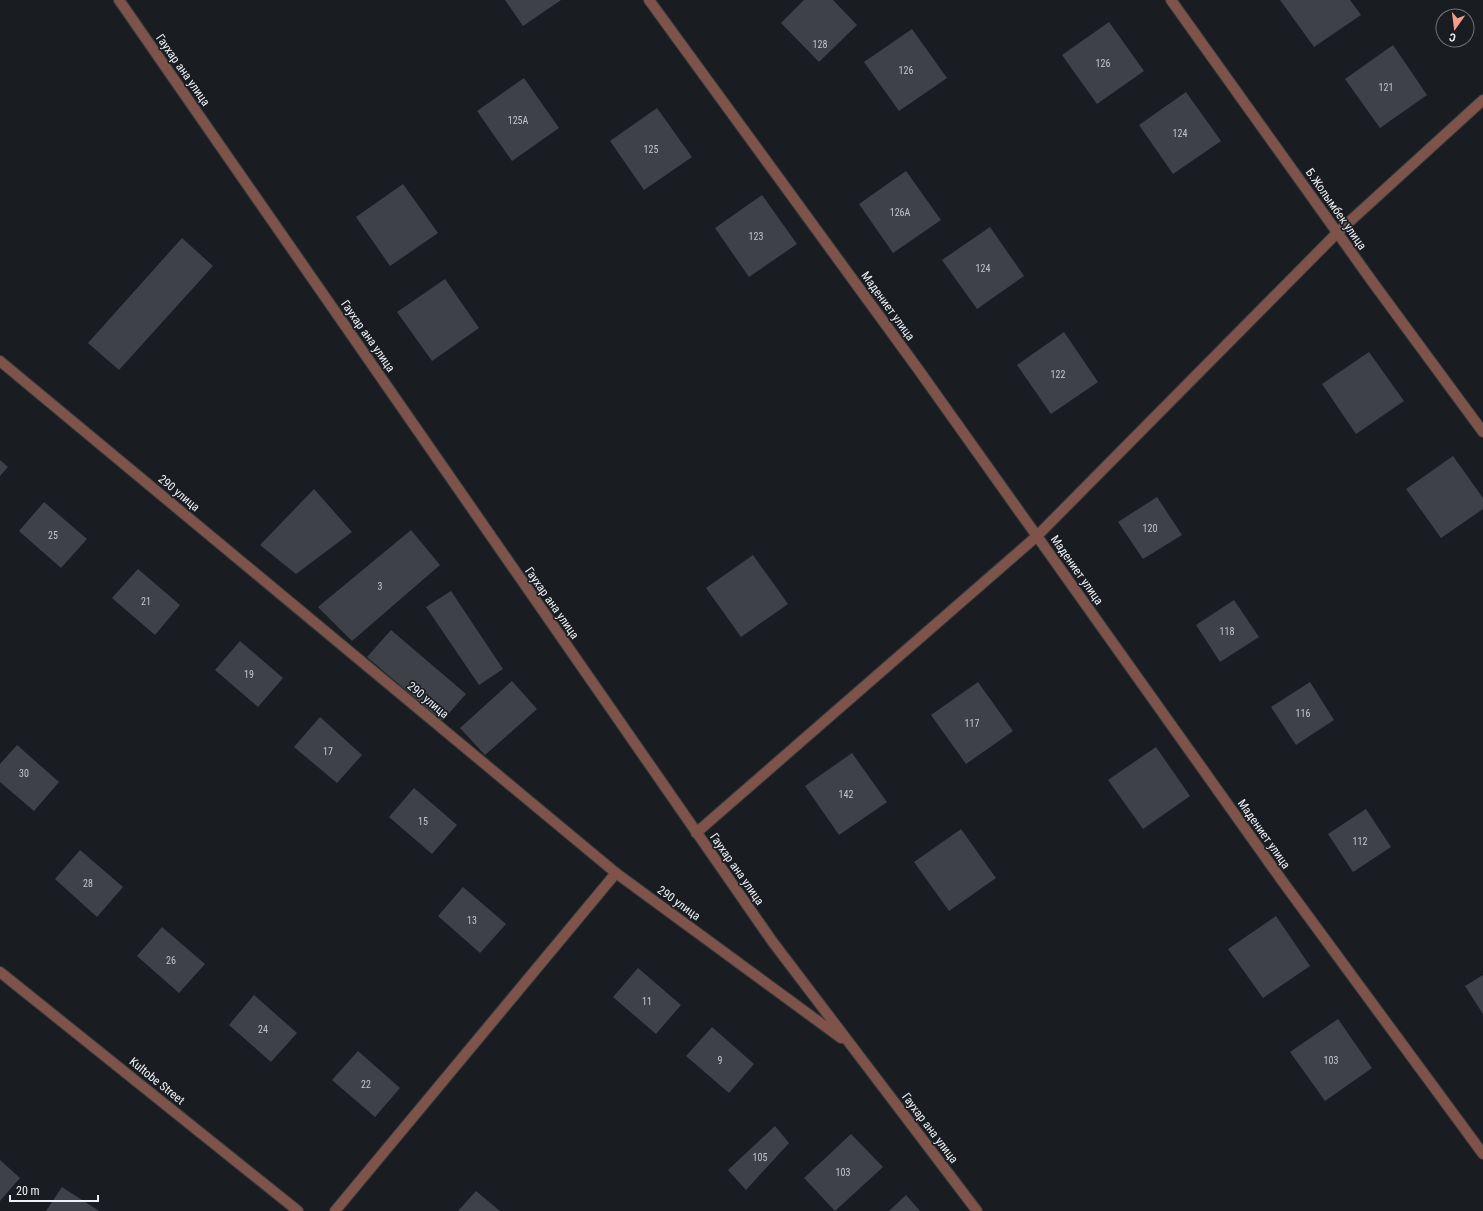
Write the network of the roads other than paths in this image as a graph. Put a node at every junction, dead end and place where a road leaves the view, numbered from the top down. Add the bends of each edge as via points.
1 (119, 0) edge
2 (649, 0) edge
3 (1171, 0) edge
4 (1483, 100) edge
5 (1337, 233) junction
6 (0, 361) edge
7 (1483, 432) edge
8 (1036, 536) junction
9 (696, 833) junction
10 (616, 873) junction
11 (0, 972) edge
12 (850, 1045) junction
13 (1483, 1154) edge
14 (298, 1211) edge
15 (335, 1211) edge
16 (977, 1211) edge

1 - 9 street, Гаухар ана улица
2 - 8 street, Мадениет улица via 913,362
3 - 5 street, Б.Жолымбек улица
4 - 5 street
5 - 7 street, Б.Жолымбек улица
5 - 8 street
6 - 10 street, 290 улица
8 - 9 street
8 - 13 street, Мадениет улица via 1283,882
9 - 12 street, Гаухар ана улица
10 - 12 street, 290 улица
10 - 15 street
11 - 14 street, Kultobe Street
12 - 16 street, Гаухар ана улица

